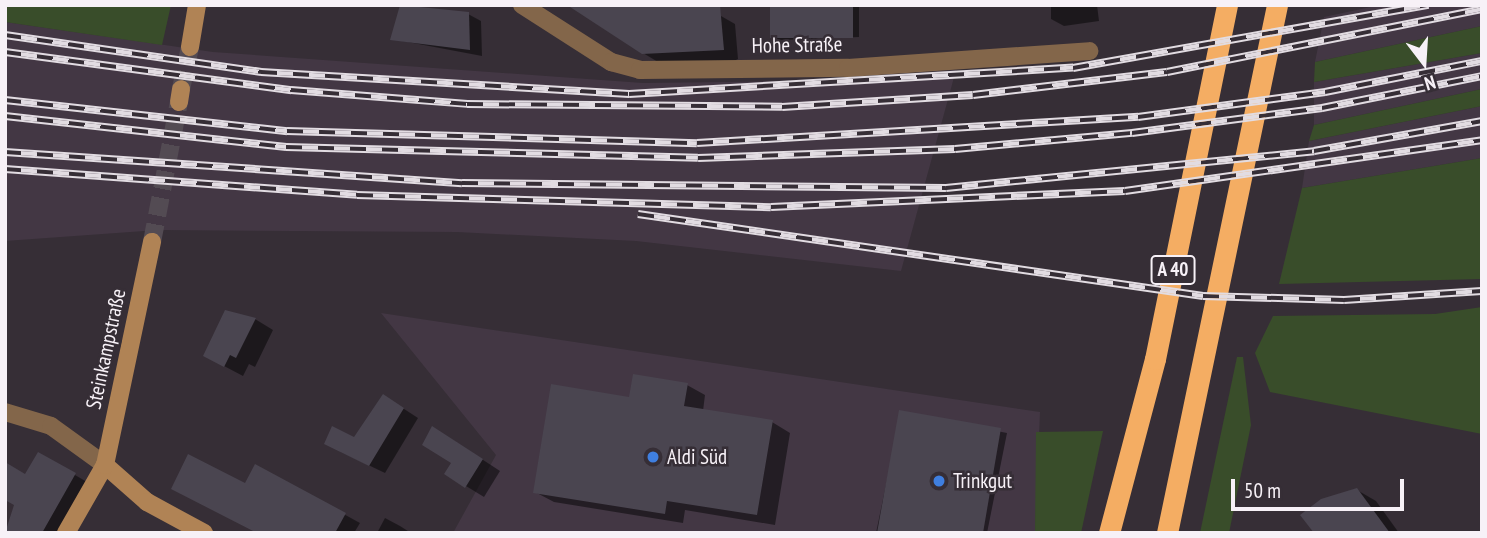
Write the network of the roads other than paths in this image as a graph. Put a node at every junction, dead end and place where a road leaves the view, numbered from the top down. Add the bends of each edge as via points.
1 (197, 5) edge
2 (523, 5) edge
3 (1227, 5) edge
4 (1277, 5) edge
5 (190, 47) tunnel mouth
6 (1089, 51) dead end
7 (152, 242) tunnel mouth
8 (5, 412) edge
9 (105, 465) junction
10 (66, 533) edge
11 (204, 533) edge
12 (1109, 533) edge
13 (1167, 533) edge

1 - 5 street
2 - 6 street, Hohe Straße via 611,62 640,70 848,68
3 - 12 highway, A 40 via 1154,359
4 - 13 highway, A 40
7 - 9 street, Steinkampstraße
8 - 9 street via 51,426
9 - 10 street, Steinkampstraße
9 - 11 street via 147,502

